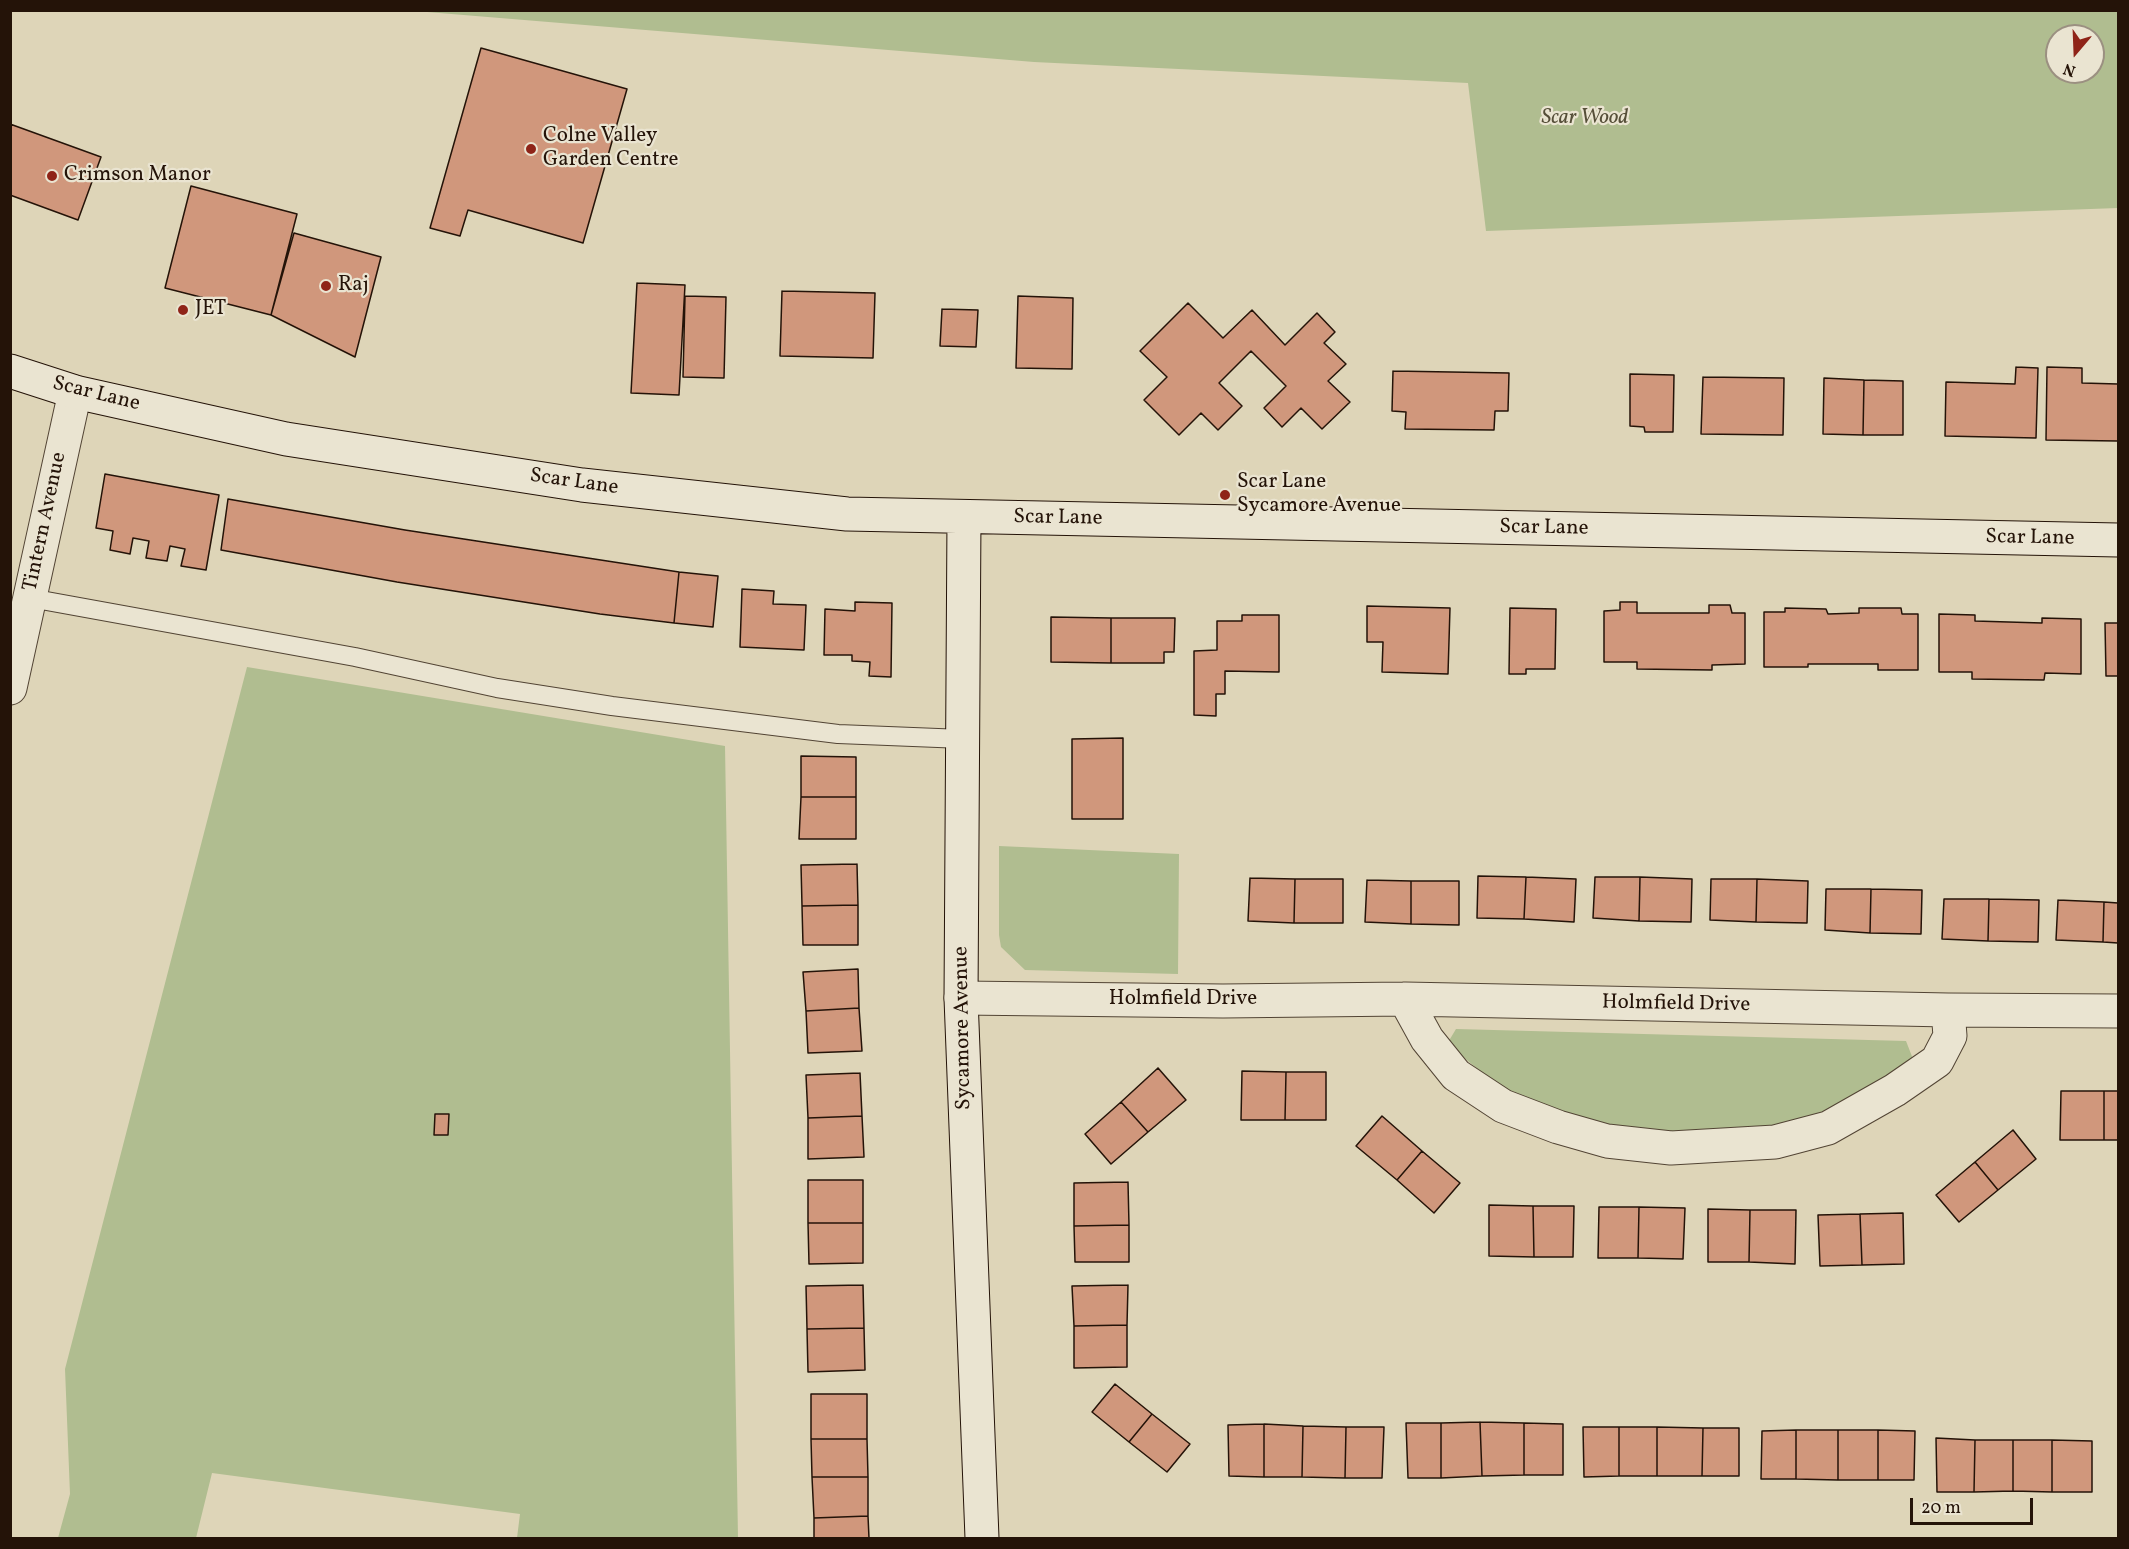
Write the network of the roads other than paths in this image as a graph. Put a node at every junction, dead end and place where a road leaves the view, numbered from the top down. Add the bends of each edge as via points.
1 (10, 371) edge
2 (75, 392) junction
3 (964, 517) junction
4 (2118, 540) edge
5 (30, 598) junction
6 (12, 670) edge
7 (963, 740) junction
8 (961, 998) junction
9 (1405, 999) junction
10 (1948, 1010) junction
11 (2118, 1011) edge
12 (982, 1539) edge

1 - 2 street, Scar Lane
2 - 3 street, Scar Lane via 286,439 582,485 847,514
2 - 5 street, Tintern Avenue
3 - 4 street, Scar Lane
3 - 7 street, Sycamore Avenue
5 - 6 street, Tintern Avenue
5 - 7 lane via 355,657 497,688 612,706 838,734
7 - 8 street, Sycamore Avenue
8 - 9 street, Holmfield Drive
8 - 12 street, Sycamore Avenue
9 - 10 street, Holmfield Drive
9 - 10 street via 1426,1040 1456,1075 1503,1106 1558,1128 1607,1141 1671,1148 1775,1142 1828,1128 1937,1061 1950,1036
10 - 11 street, Holmfield Drive

